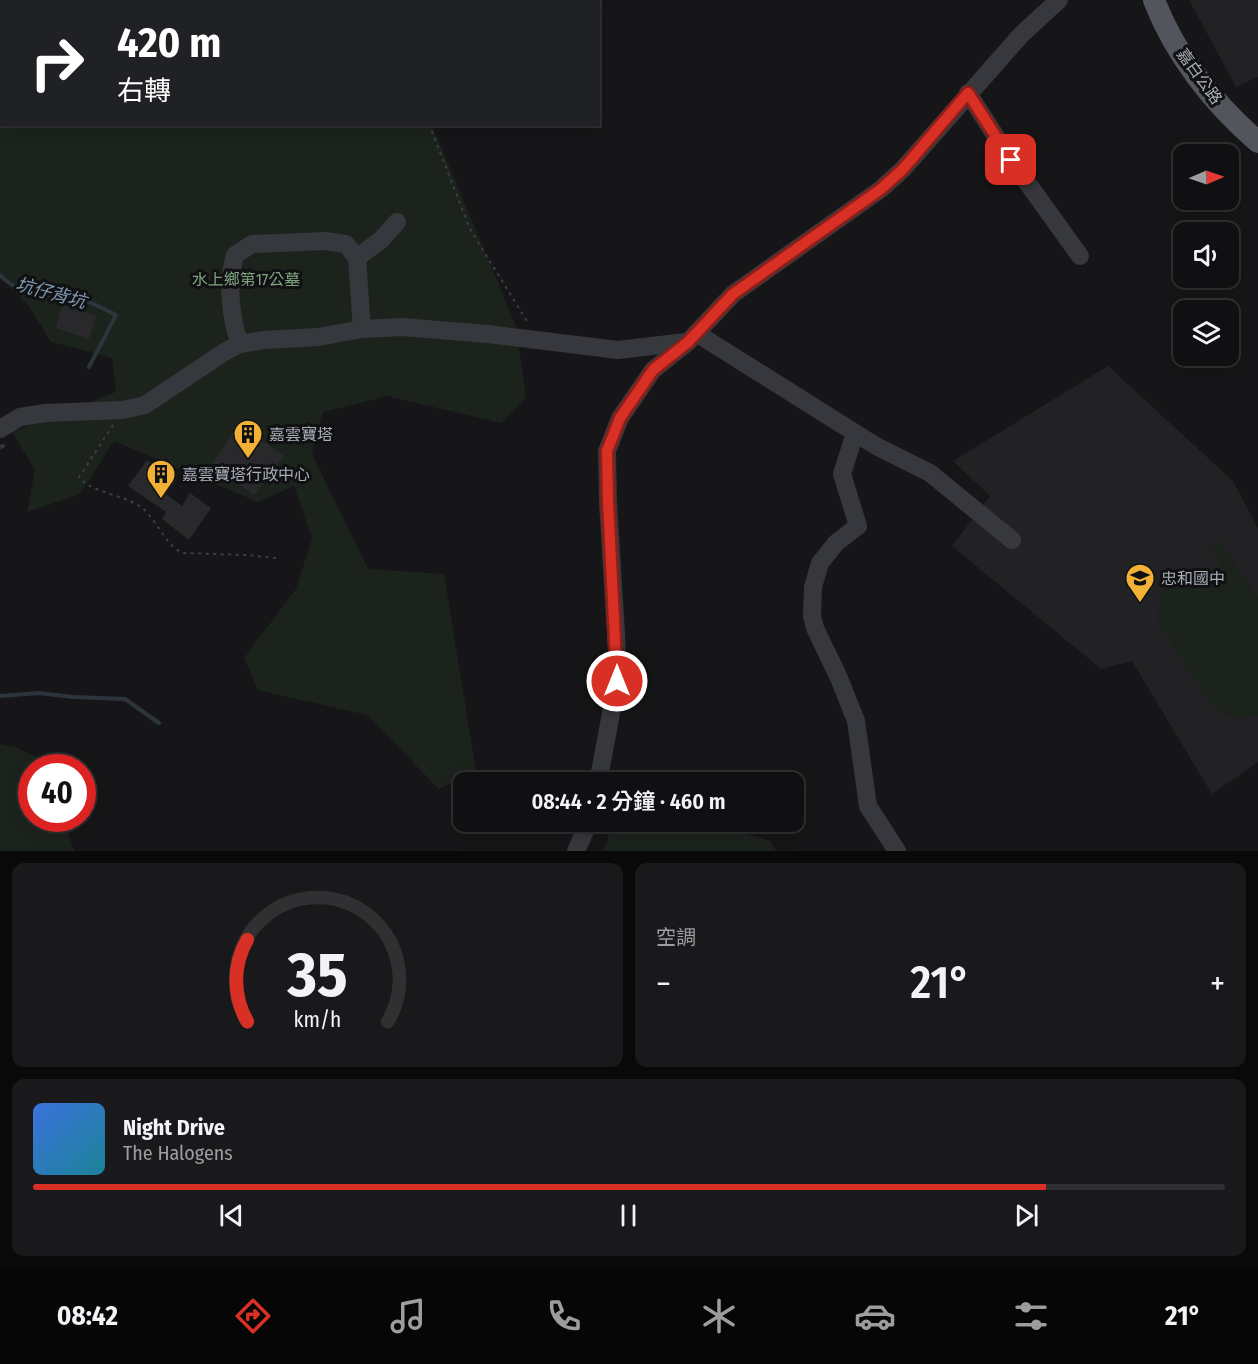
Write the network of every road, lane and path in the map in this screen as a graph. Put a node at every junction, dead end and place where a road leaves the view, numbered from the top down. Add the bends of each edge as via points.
1 (1059, 0) edge
2 (1154, 0) edge
3 (968, 93) junction
4 (430, 126) edge
5 (1258, 142) edge
6 (397, 222) dead end
7 (1080, 256) dead end
8 (357, 258) junction
9 (362, 329) junction
10 (692, 337) junction
11 (539, 341) junction
12 (240, 344) junction
13 (123, 410) junction
14 (0, 429) edge
15 (855, 433) junction
16 (1012, 540) dead end
17 (276, 558) dead end
18 (600, 772) edge
19 (585, 832) edge
20 (576, 851) edge
21 (897, 851) edge

1 - 3 street via 1021,34
2 - 5 main road, 嘉白公路 via 1191,69
3 - 7 street
3 - 10 street via 881,189 733,294
4 - 11 path via 470,229
6 - 8 street via 382,240
8 - 9 street
8 - 12 street via 346,244 325,241 252,244 235,255 230,270 234,328
9 - 11 street via 402,327
9 - 12 street
10 - 11 street via 618,350
10 - 15 street
10 - 18 street via 653,370 620,418 607,451 617,681
12 - 13 street via 145,405
13 - 14 street via 45,413 20,417
13 - 17 path via 79,477 84,483 141,506 173,548 182,553
15 - 16 street via 930,473
15 - 21 street via 842,474 858,526 819,563 812,616 856,721 868,806
19 - 20 street

